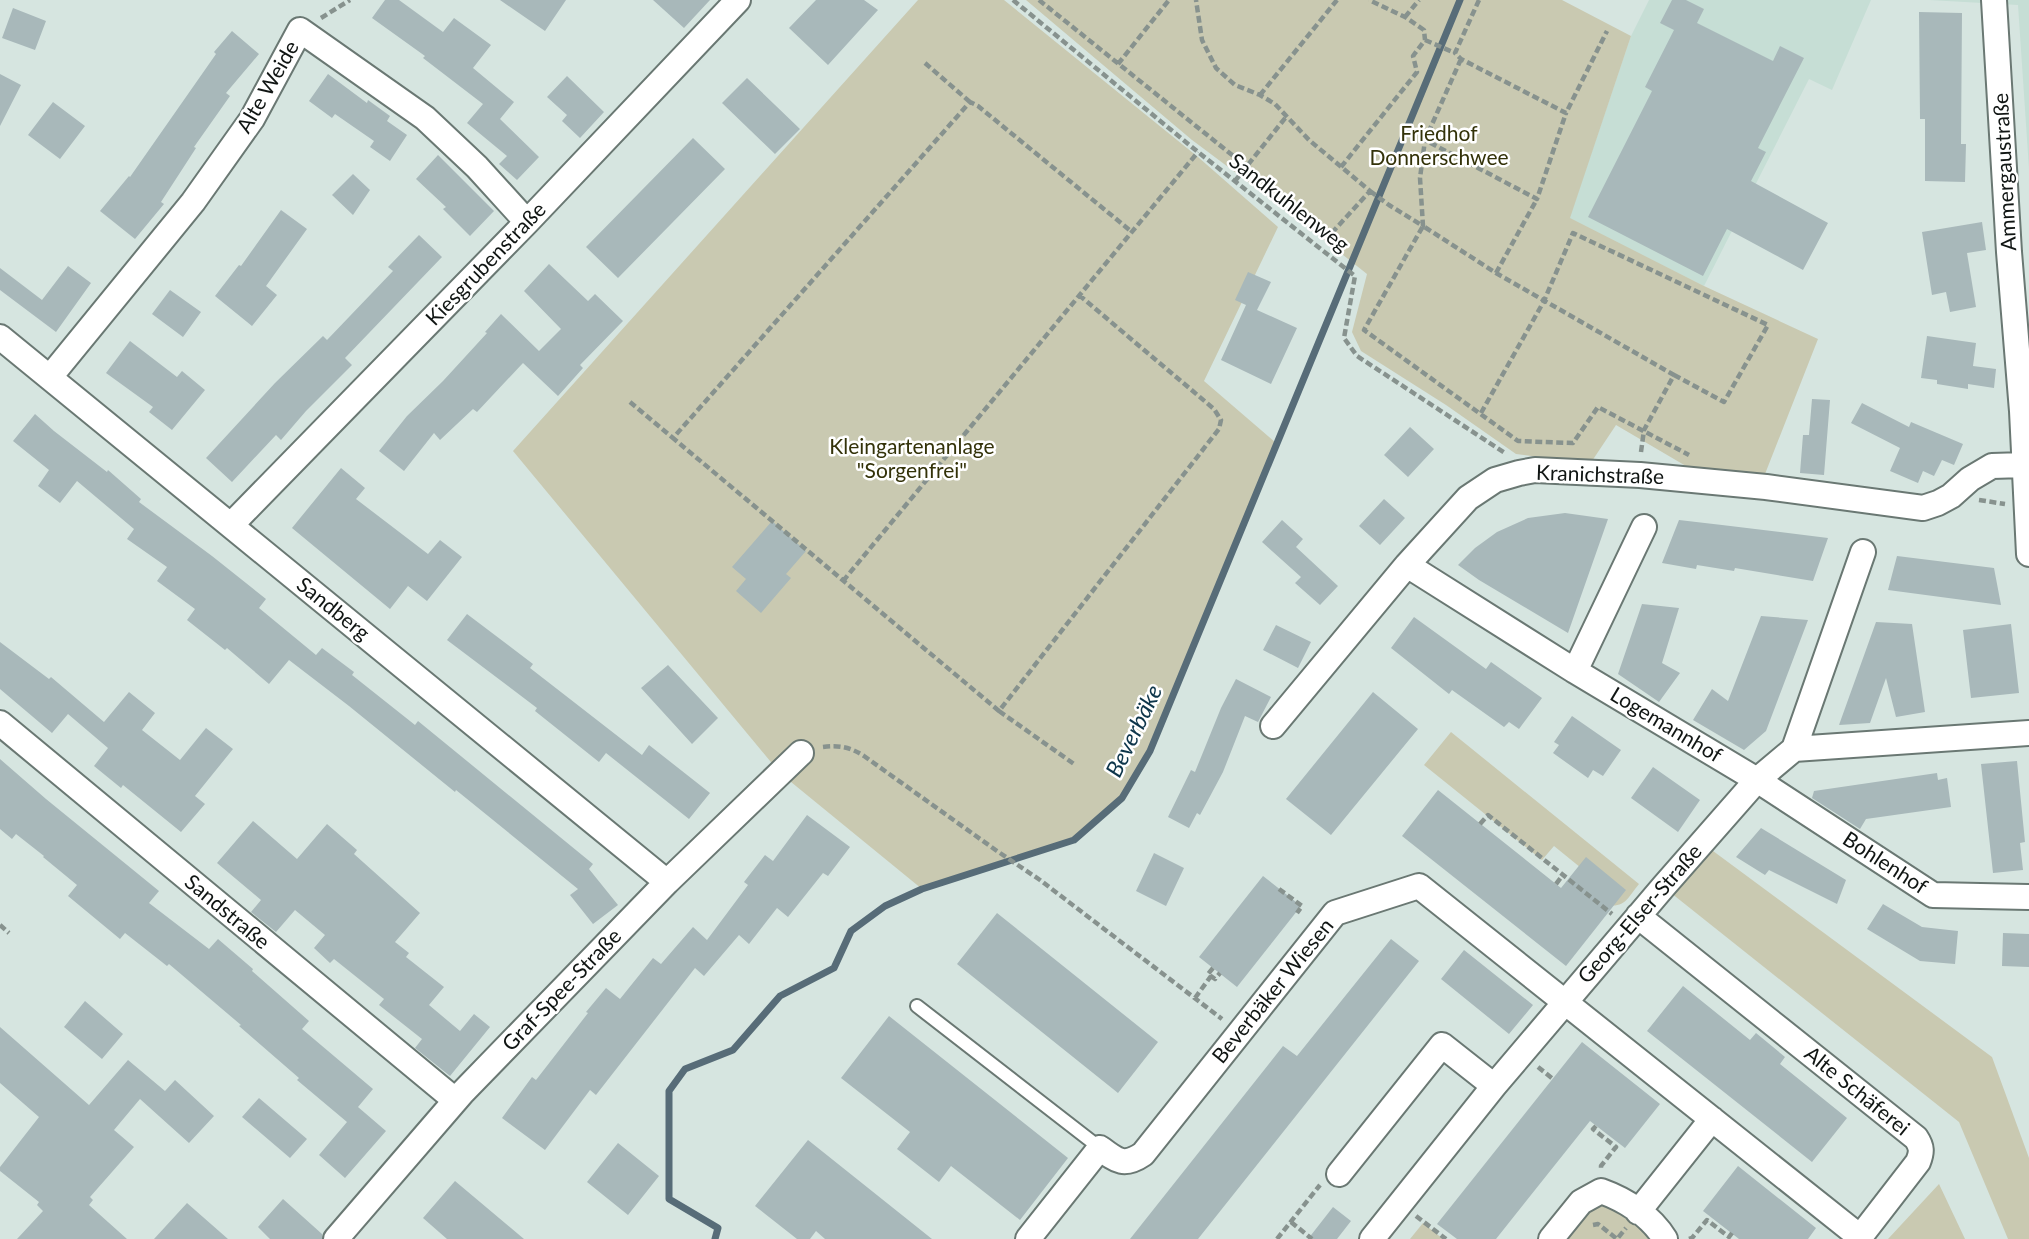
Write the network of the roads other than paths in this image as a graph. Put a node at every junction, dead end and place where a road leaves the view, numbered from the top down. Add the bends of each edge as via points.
1 (738, 0) edge
2 (1994, 0) edge
3 (527, 222) junction
4 (0, 337) edge
5 (50, 377) junction
6 (2024, 465) junction
7 (231, 525) junction
8 (1644, 527) dead end
9 (1863, 552) dead end
10 (2029, 554) edge
11 (1407, 565) junction
12 (1575, 671) junction
13 (0, 723) edge
14 (1273, 726) dead end
15 (2029, 733) edge
16 (1794, 749) junction
17 (801, 753) road end
18 (1757, 780) junction
19 (667, 882) junction
20 (2028, 897) edge
21 (1633, 922) junction
22 (1564, 1002) junction
23 (917, 1006) dead end
24 (1494, 1086) junction
25 (455, 1100) junction
26 (1712, 1119) junction
27 (1100, 1149) junction
28 (1339, 1174) road end
29 (1638, 1212) junction
30 (1859, 1238) edge
31 (336, 1239) edge
32 (1028, 1239) edge
33 (1372, 1239) edge
34 (1551, 1239) edge
35 (1665, 1239) edge

1 - 3 street, Kiesgrubenstraße
2 - 6 street, Ammergaustraße
3 - 5 street, Alte Weide via 425,118 300,30 252,118 193,202
3 - 7 street, Kiesgrubenstraße
4 - 5 street, Sandberg
5 - 7 street, Sandberg
6 - 10 street, Ammergaustraße
6 - 11 street, Kranichstraße via 1992,466 1951,496 1923,508 1766,487 1535,470 1495,481 1468,498
7 - 19 street, Sandberg
8 - 12 street
9 - 16 street
11 - 12 street, Logemannhof
11 - 14 street, Kranichstraße
12 - 18 street, Logemannhof
13 - 25 street, Sandstraße
15 - 16 street
16 - 18 street, Georg-Elser-Straße
17 - 19 street, Graf-Spee-Straße
18 - 20 street, Bohlenhof via 1933,895
18 - 21 street, Georg-Elser-Straße
19 - 25 street, Graf-Spee-Straße
21 - 22 street, Georg-Elser-Straße
21 - 30 street, Alte Schäferei via 1916,1138 1922,1154 1919,1162
22 - 24 street, Georg-Elser-Straße
22 - 26 street, Alte Schäferei
22 - 27 street, Beverbäker Wiesen via 1419,886 1335,913 1143,1154 1122,1162
23 - 27 lane
24 - 28 street via 1442,1045
24 - 33 street, Georg-Elser-Straße
25 - 31 street, Graf-Spee-Straße
26 - 29 street
26 - 30 street, Alte Schäferei
27 - 32 street
29 - 34 street via 1621,1198 1601,1191 1581,1202
29 - 35 street via 1658,1227

